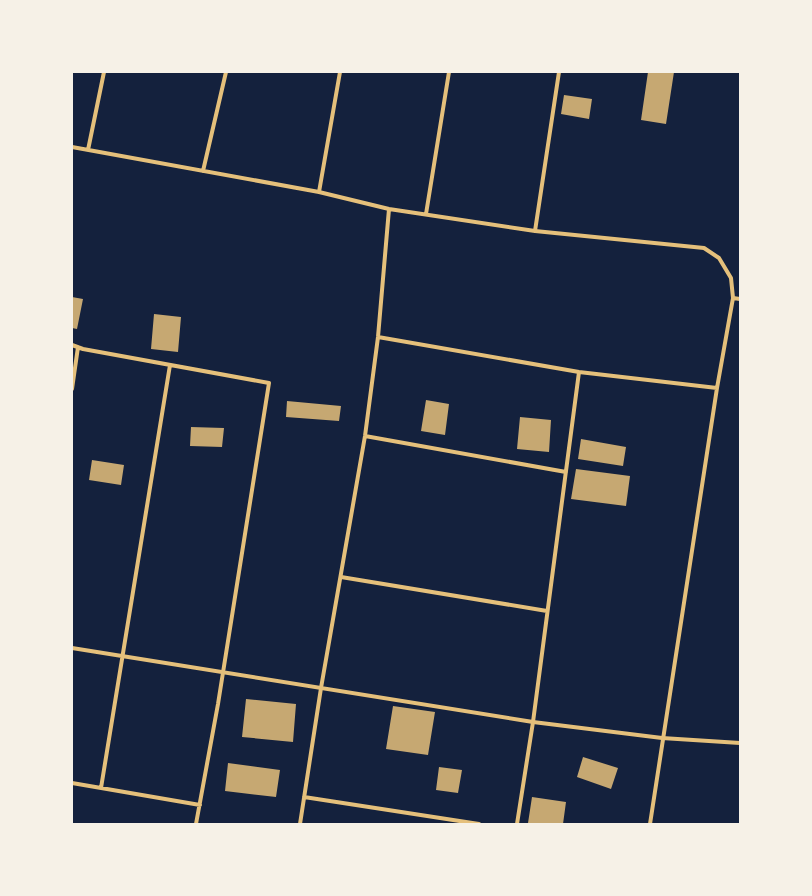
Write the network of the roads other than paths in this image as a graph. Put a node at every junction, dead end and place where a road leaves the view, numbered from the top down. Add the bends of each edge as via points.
1 (104, 72) edge
2 (226, 72) edge
3 (340, 72) edge
4 (449, 72) edge
5 (559, 72) edge
6 (72, 147) edge
7 (88, 150) junction
8 (203, 171) junction
9 (319, 192) junction
10 (389, 208) junction
11 (426, 214) junction
12 (535, 231) junction
13 (733, 298) junction
14 (740, 299) edge
15 (378, 337) junction
16 (72, 345) edge
17 (78, 348) junction
18 (170, 365) junction
19 (579, 372) junction
20 (717, 388) junction
21 (72, 389) edge
22 (365, 436) junction
23 (566, 472) junction
24 (340, 577) junction
25 (547, 611) junction
26 (72, 648) edge
27 (124, 656) junction
28 (223, 672) junction
29 (321, 688) junction
30 (533, 722) junction
31 (662, 738) junction
32 (740, 743) edge
33 (72, 783) edge
34 (101, 788) junction
35 (304, 797) junction
36 (200, 805) junction
37 (196, 824) edge
38 (300, 824) edge
39 (479, 824) edge
40 (517, 824) edge
41 (650, 824) edge

1 - 7 street
2 - 8 street
3 - 9 street
4 - 11 street
5 - 12 street
6 - 7 street
7 - 8 street
8 - 9 street
9 - 10 street
10 - 11 street
10 - 15 street
11 - 12 street
12 - 13 street via 704,248 719,258 731,278
13 - 14 street
13 - 20 street
15 - 19 street
15 - 22 street
16 - 17 street
17 - 18 street
17 - 21 street
18 - 27 street
18 - 28 street via 269,383
19 - 20 street
19 - 23 street
20 - 31 street
22 - 23 street
22 - 24 street
23 - 25 street
24 - 25 street
24 - 29 street
25 - 30 street
26 - 27 street
27 - 28 street
27 - 34 street
28 - 29 street
28 - 36 street
29 - 30 street
29 - 35 street
30 - 31 street
30 - 40 street
31 - 32 street
31 - 41 street
33 - 34 street
34 - 36 street
35 - 38 street
35 - 39 street
36 - 37 street

